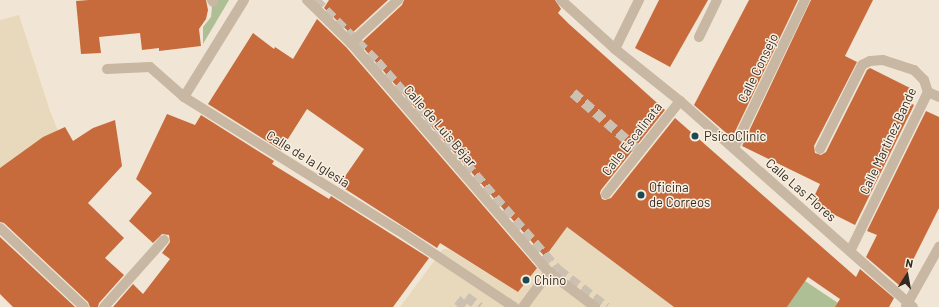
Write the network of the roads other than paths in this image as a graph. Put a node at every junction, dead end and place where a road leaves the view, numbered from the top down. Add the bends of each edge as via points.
1 (244, 0) edge
2 (307, 0) edge
3 (398, 0) edge
4 (561, 0) edge
5 (639, 0) edge
6 (717, 0) edge
7 (806, 0) edge
8 (700, 37) dead end
9 (351, 43) junction
10 (615, 49) junction
11 (107, 69) dead end
12 (928, 92) junction
13 (939, 97) edge
14 (184, 98) junction
15 (680, 101) junction
16 (734, 148) junction
17 (820, 149) dead end
18 (606, 194) dead end
19 (0, 228) edge
20 (164, 240) dead end
21 (939, 247) edge
22 (850, 251) junction
23 (549, 272) junction
24 (909, 305) edge
25 (84, 307) edge
26 (104, 307) edge
27 (514, 307) edge
28 (523, 307) edge
29 (595, 307) edge

1 - 14 street
2 - 9 street, Calle de Luis Béjar
3 - 9 street
4 - 10 street, Calle Las Flores
5 - 10 street
6 - 8 street
7 - 16 street, Calle Consejo
9 - 23 street, Calle de Luis Béjar
10 - 15 street, Calle Las Flores
11 - 14 street, Calle de la Iglesia via 150,67
12 - 13 street
12 - 17 street, Calle Martínez Bande via 924,80 914,70 883,60 870,61 862,65
12 - 22 street, Calle Martínez Bande
14 - 27 street, Calle de la Iglesia via 398,230
15 - 16 street, Calle Las Flores
15 - 18 street, Calle Escalinata
16 - 22 street, Calle Las Flores
19 - 25 street
20 - 26 street
21 - 24 street
22 - 24 street, Calle Las Flores
23 - 28 street
23 - 29 street, Calle de Luis Béjar

